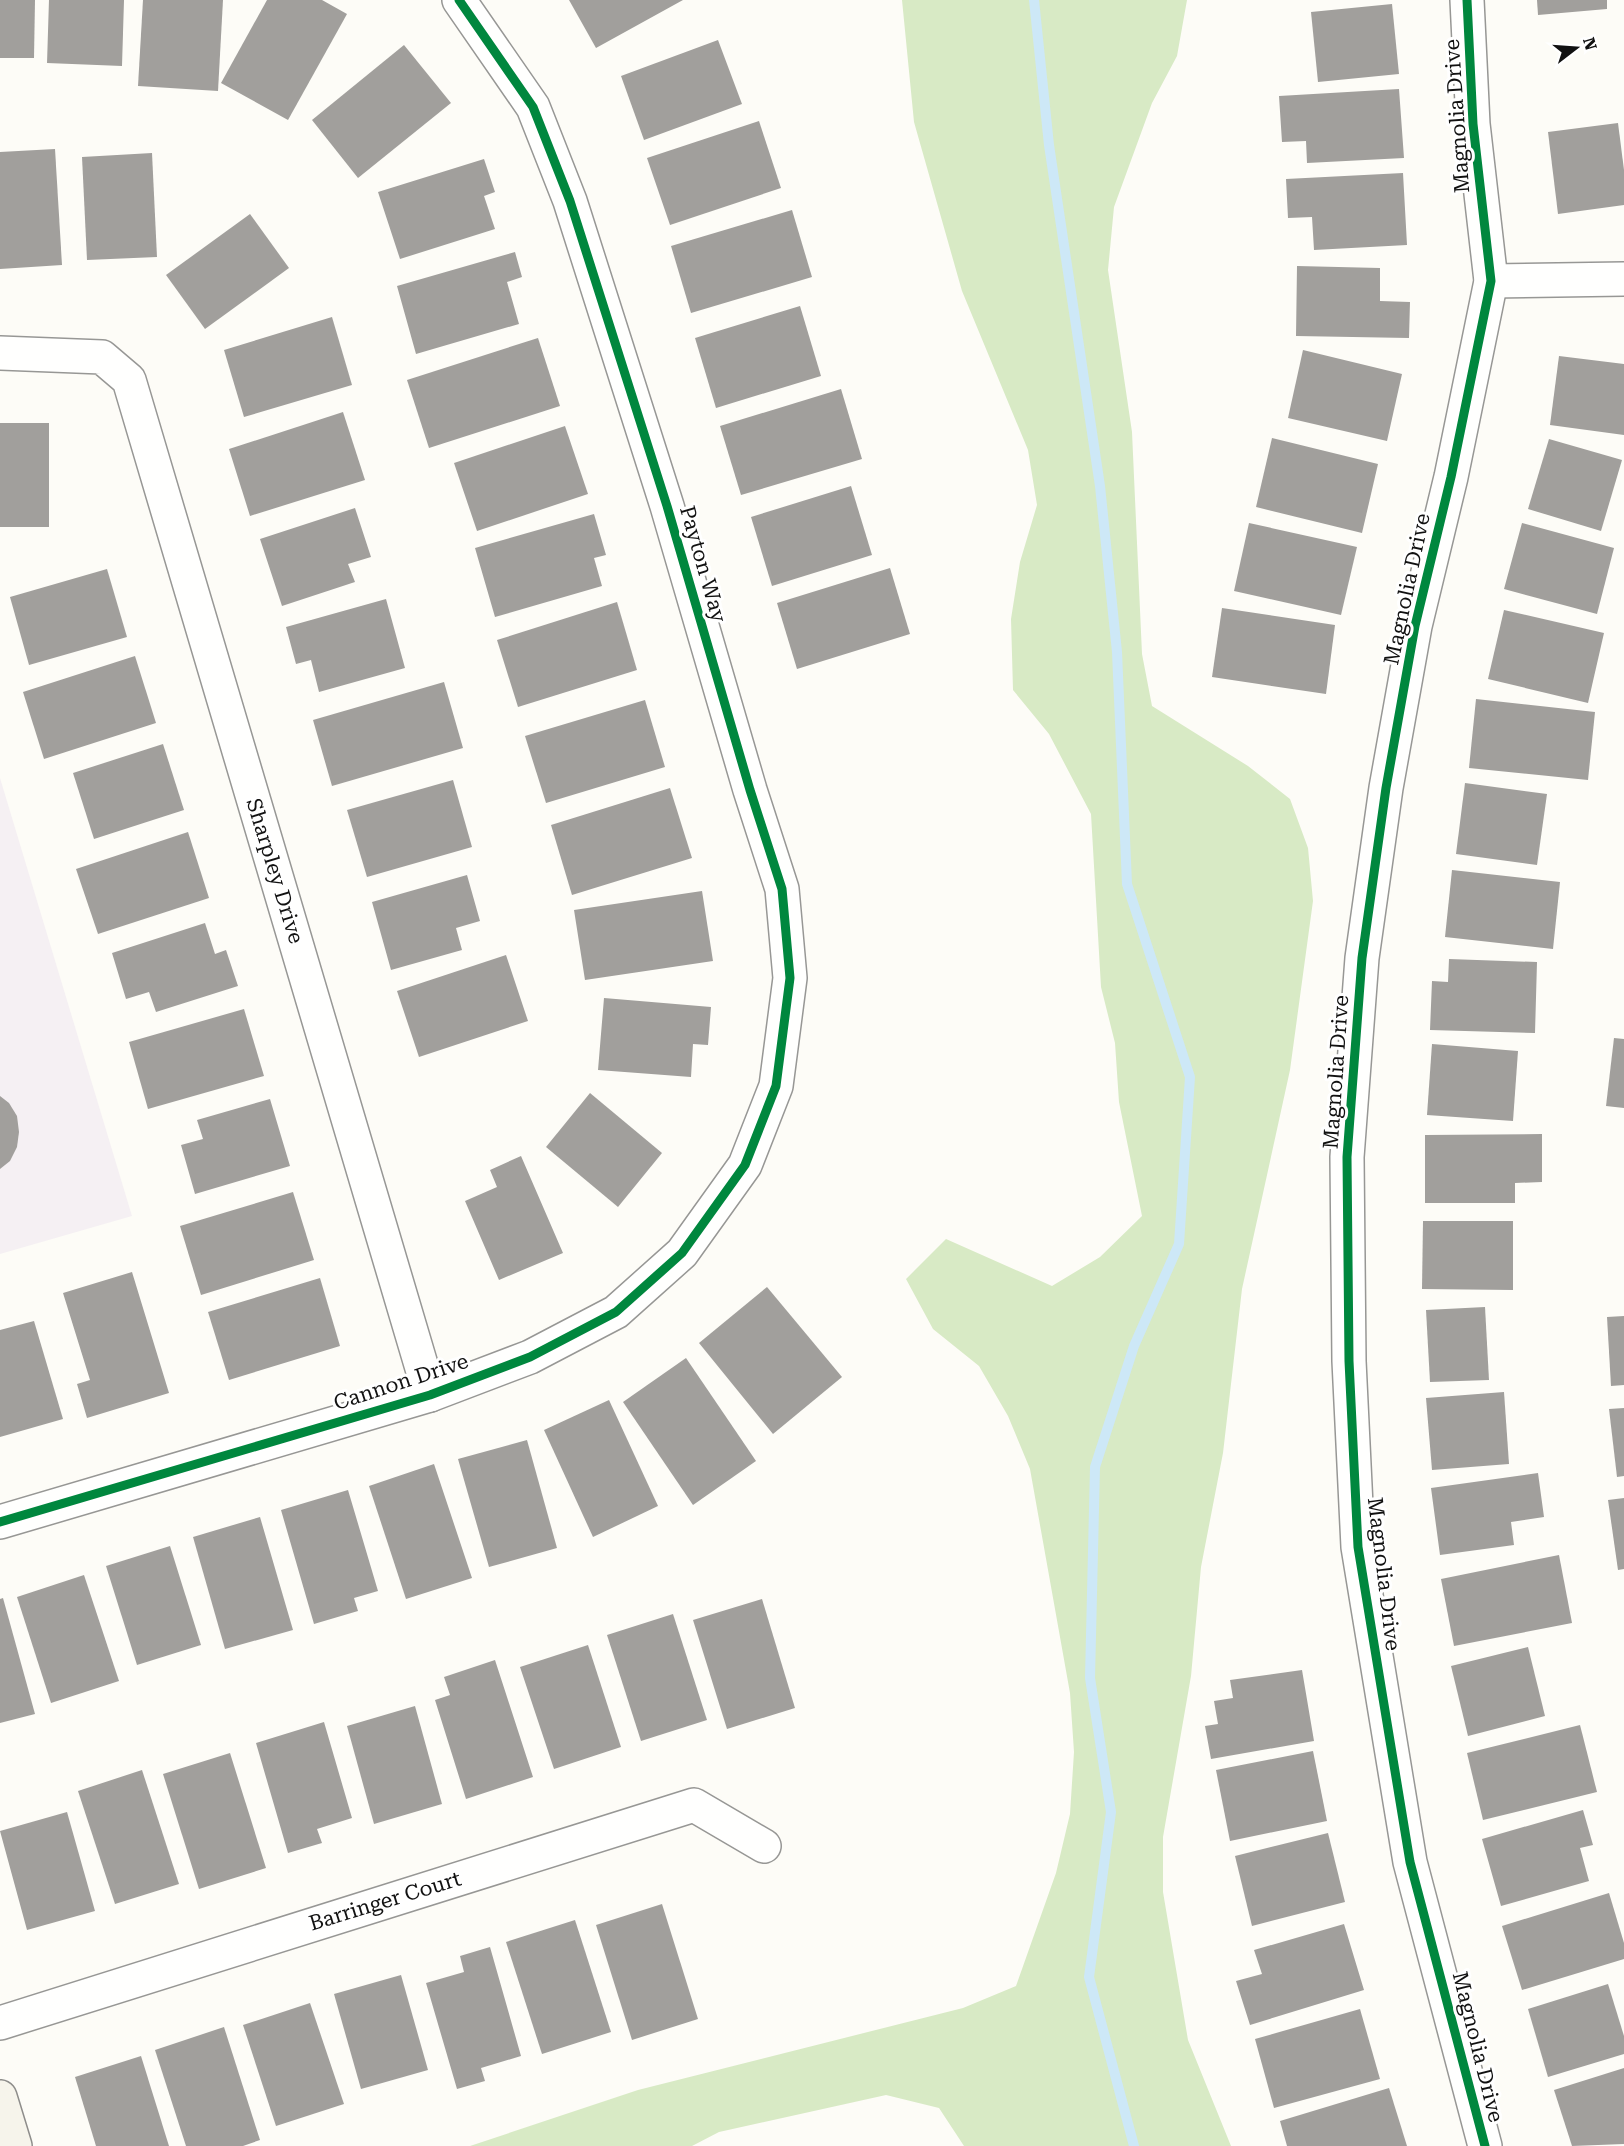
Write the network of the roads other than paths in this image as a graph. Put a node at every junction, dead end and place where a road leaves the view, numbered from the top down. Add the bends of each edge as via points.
1 (459, 0) edge
2 (1467, 0) edge
3 (1624, 279) edge
4 (1491, 281) junction
5 (0, 353) edge
6 (746, 1165) joint
7 (430, 1395) junction
8 (0, 1522) edge
9 (764, 1846) dead end
10 (0, 2023) edge
11 (0, 2097) edge
12 (15, 2146) edge
13 (1485, 2146) edge

1 - 6 street, Payton Way via 533,107 570,201 782,889 790,978 776,1086
2 - 4 street, Magnolia Drive via 1473,124
3 - 4 street
4 - 13 street, Magnolia Drive via 1415,626 1386,788 1362,958 1347,1157 1349,1361 1358,1546 1410,1862
5 - 7 street, Sharpley Drive via 102,357 129,380
6 - 7 street, Cannon Drive via 682,1253 616,1312 530,1358
7 - 8 street, Cannon Drive
9 - 10 street, Barringer Court via 694,1805
11 - 12 street

